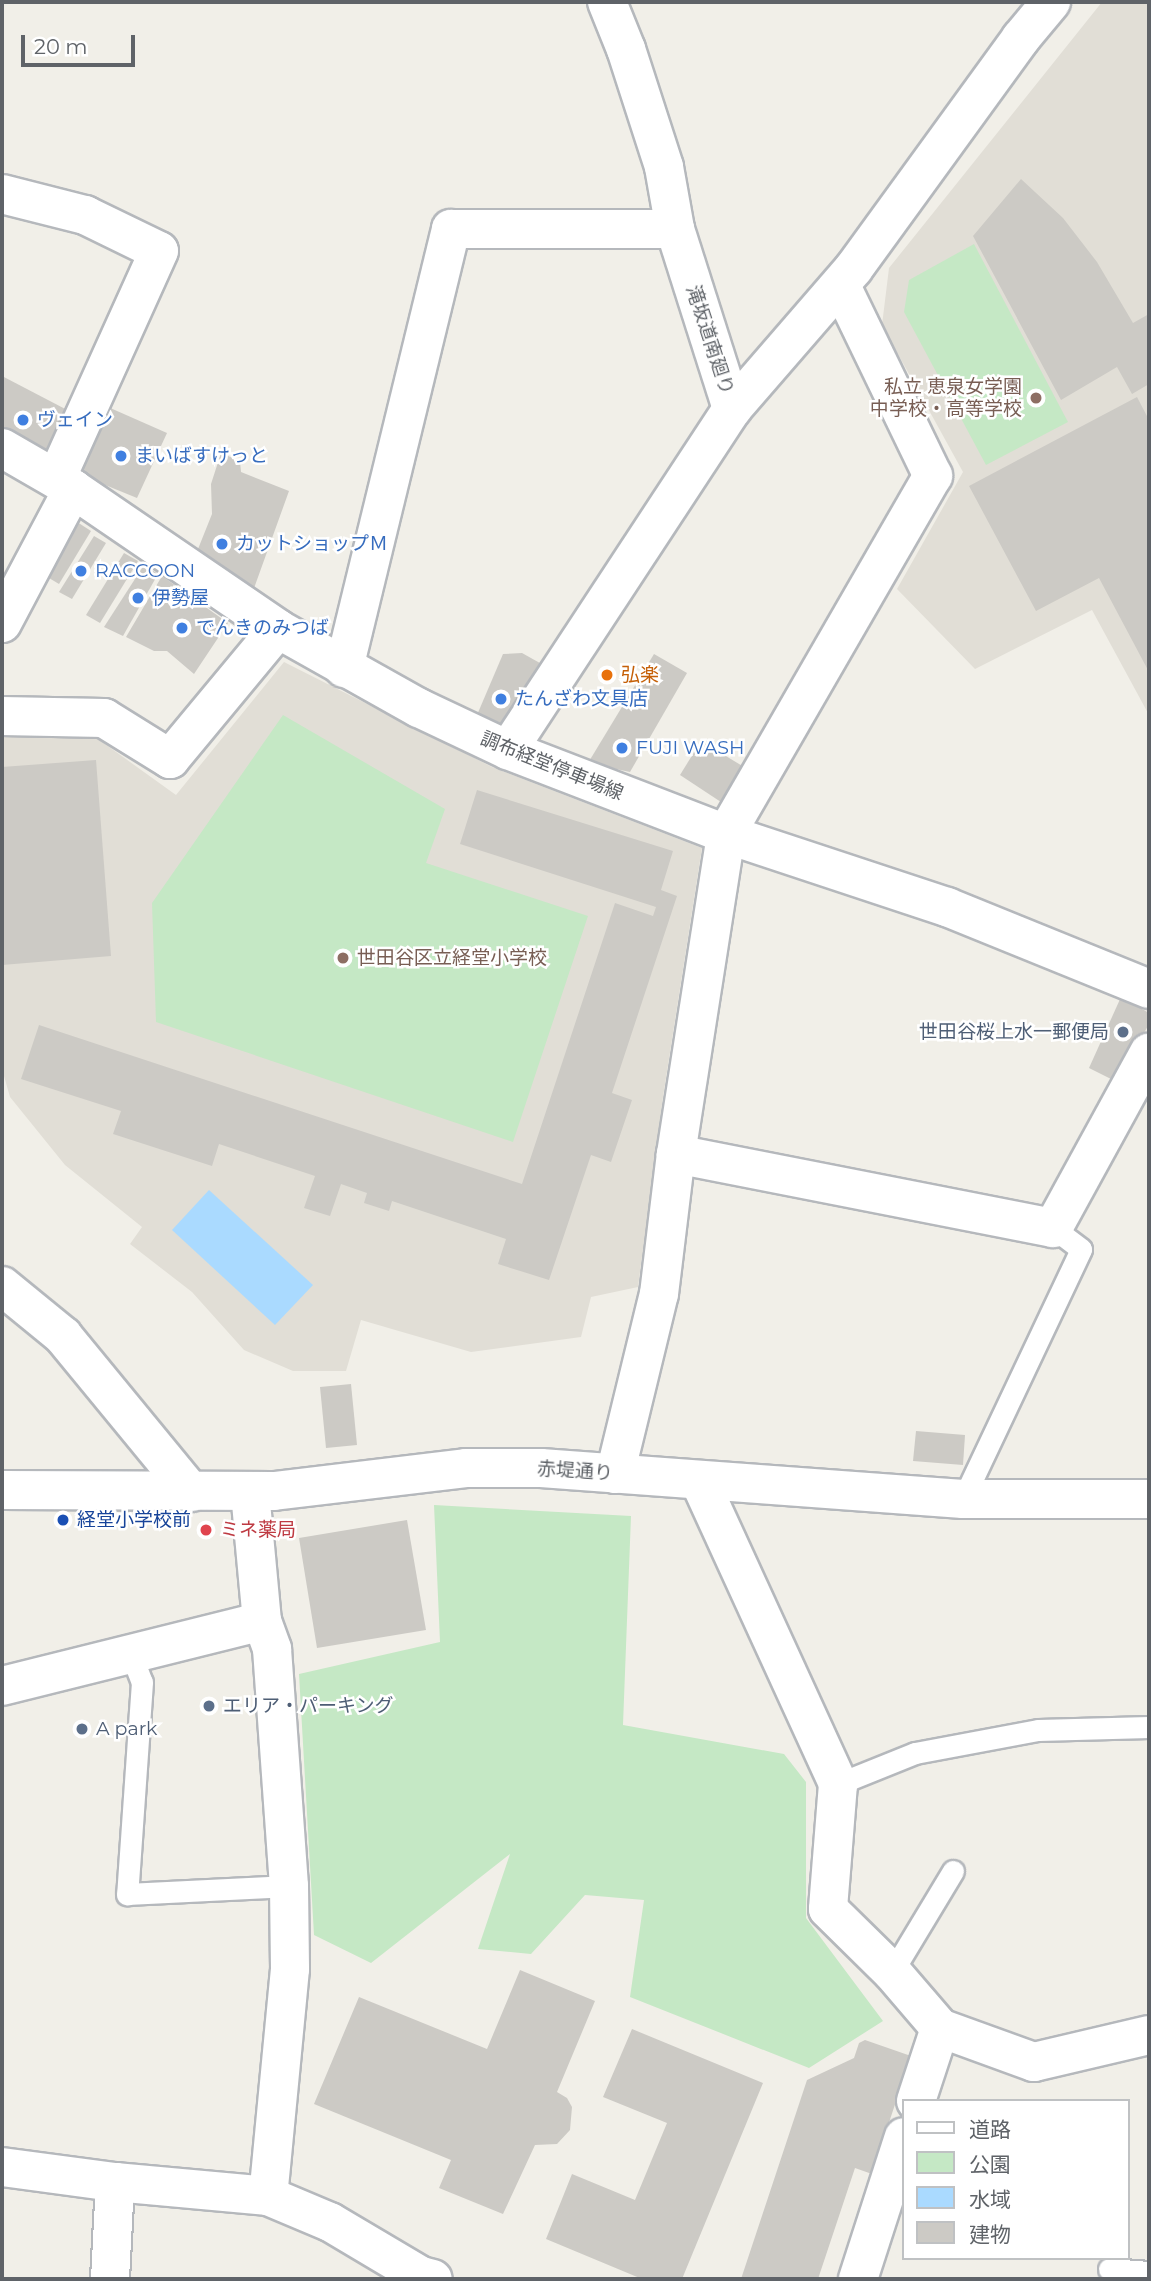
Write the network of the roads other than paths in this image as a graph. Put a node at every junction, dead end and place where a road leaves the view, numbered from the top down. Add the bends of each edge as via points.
1 (607, 2) edge
2 (1051, 2) edge
3 (2, 194) edge
4 (675, 229) junction
5 (841, 286) junction
6 (732, 409) junction
7 (2, 448) edge
8 (64, 484) junction
9 (2, 623) edge
10 (278, 629) junction
11 (344, 668) junction
12 (2, 716) edge
13 (508, 750) junction
14 (726, 834) junction
15 (1149, 989) edge
16 (1149, 1053) edge
17 (676, 1154) junction
18 (1053, 1228) junction
19 (2, 1286) edge
20 (615, 1474) junction
21 (700, 1482) junction
22 (2, 1490) edge
23 (191, 1492) junction
24 (250, 1492) junction
25 (963, 1499) junction
26 (1149, 1499) edge
27 (262, 1621) junction
28 (131, 1654) junction
29 (2, 1686) edge
30 (1149, 1727) edge
31 (838, 1784) junction
32 (953, 1871) dead end
33 (289, 1886) junction
34 (892, 1972) junction
35 (940, 2028) junction
36 (1149, 2035) edge
37 (917, 2099) edge
38 (902, 2143) edge
39 (2, 2166) edge
40 (115, 2182) junction
41 (268, 2196) junction
42 (1109, 2269) dead end
43 (1149, 2272) edge
44 (425, 2278) edge
45 (110, 2279) edge
46 (858, 2279) edge

1 - 4 street, 滝坂道南廻り via 664,167
2 - 5 street
3 - 8 street via 85,215 159,251
4 - 6 street, 滝坂道南廻り
4 - 11 street via 451,229
5 - 6 street
5 - 14 street via 933,476
6 - 13 street, 滝坂道南廻り
7 - 8 street, 調布経堂停車場線
8 - 9 street
8 - 10 street, 調布経堂停車場線
10 - 11 street, 調布経堂停車場線
10 - 12 street via 170,759 104,718
11 - 13 street, 調布経堂停車場線
13 - 14 street, 調布経堂停車場線
14 - 15 street, 調布経堂停車場線 via 947,907
14 - 17 street
16 - 18 street
17 - 18 street
17 - 20 street via 659,1294
18 - 25 lane via 1081,1249
19 - 23 street via 63,1336
20 - 21 street, 赤堤通り
20 - 24 street, 赤堤通り via 466,1468
21 - 25 street, 赤堤通り
21 - 31 street
22 - 23 street, 赤堤通り
23 - 24 street, 赤堤通り
24 - 27 street
25 - 26 street, 赤堤通り
27 - 28 street
27 - 33 street via 272,1649
28 - 29 street
28 - 33 lane via 142,1682 127,1894
30 - 31 lane via 1038,1730 915,1753
31 - 34 street via 828,1909
32 - 34 lane
33 - 41 street via 290,1969
34 - 35 street
35 - 36 street via 1034,2062
35 - 37 street
38 - 46 street
39 - 40 street
40 - 41 street
40 - 45 street
41 - 44 street via 330,2222
42 - 43 lane

